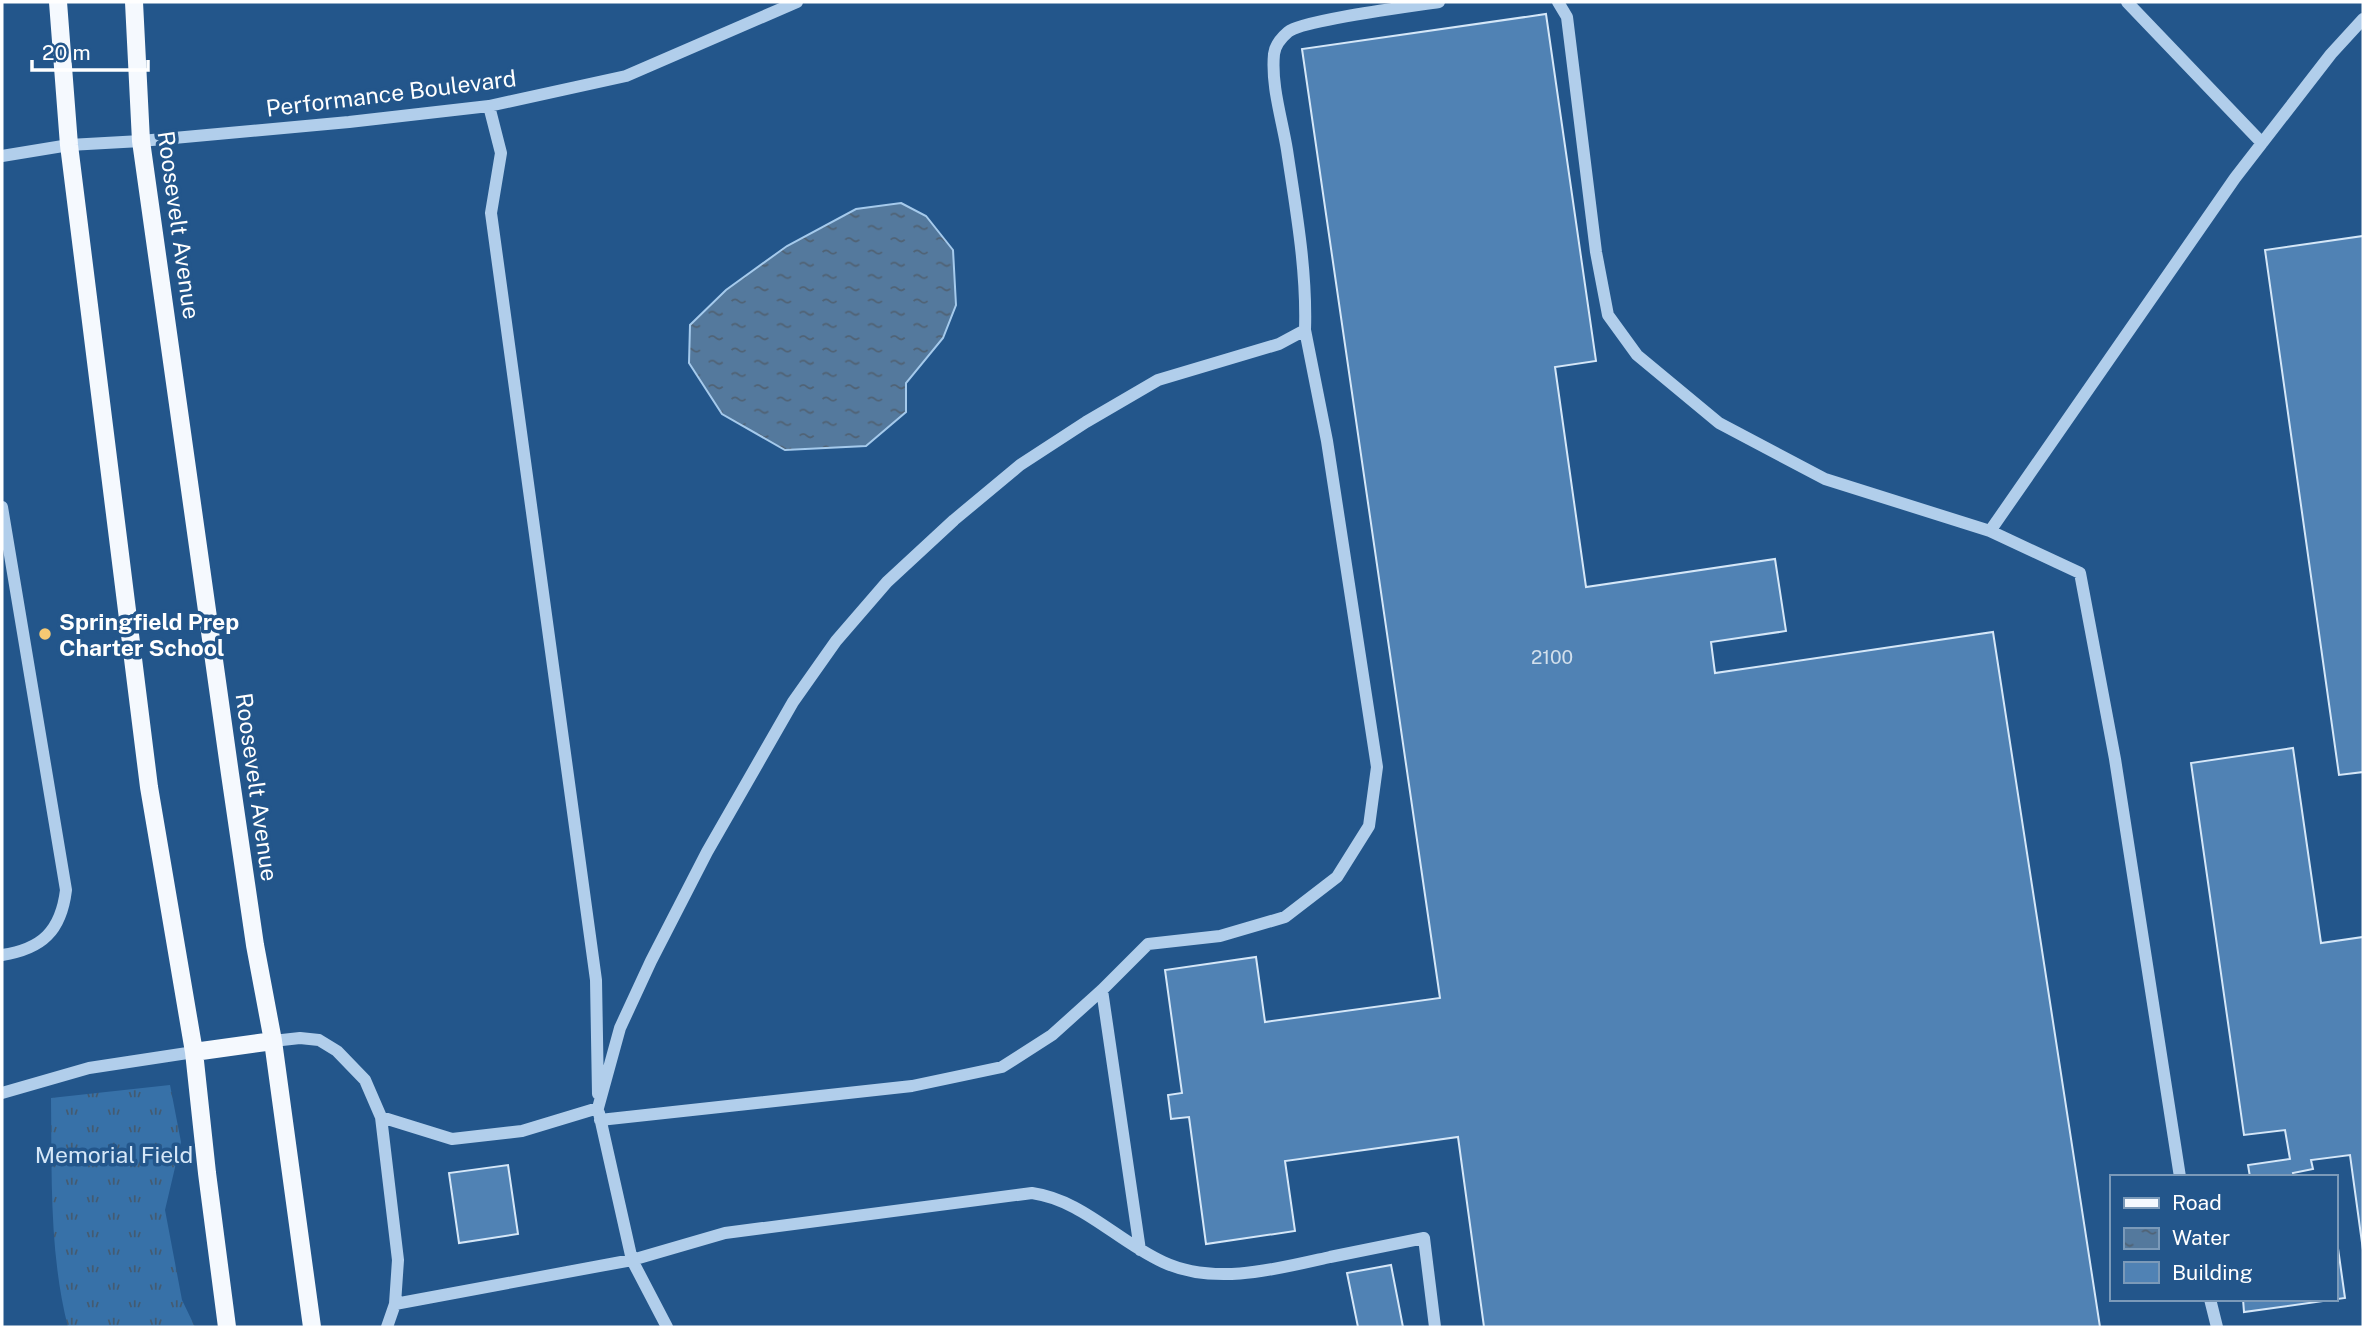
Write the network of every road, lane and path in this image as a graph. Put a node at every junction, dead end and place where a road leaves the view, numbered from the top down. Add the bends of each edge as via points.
1 (58, 2) edge
2 (134, 2) edge
3 (796, 2) edge
4 (1439, 2) edge
5 (1558, 2) edge
6 (2127, 2) edge
7 (2363, 19) edge
8 (489, 106) junction
9 (141, 141) junction
10 (2262, 143) junction
11 (69, 145) junction
12 (2, 156) edge
13 (1305, 330) junction
14 (2, 507) edge
15 (1990, 531) junction
16 (2, 955) edge
17 (1102, 990) junction
18 (273, 1041) junction
19 (194, 1052) junction
20 (2, 1093) edge
21 (599, 1114) junction
22 (381, 1118) junction
23 (2180, 1175) edge
24 (1140, 1250) junction
25 (632, 1260) junction
26 (2210, 1301) edge
27 (395, 1304) junction
28 (228, 1327) edge
29 (312, 1327) edge
30 (387, 1327) edge
31 (667, 1327) edge
32 (1435, 1327) edge
33 (2217, 1327) edge

1 - 11 main road
2 - 9 main road, Roosevelt Avenue
3 - 8 street, Performance Boulevard via 626,76
4 - 13 street via 1289,30 1278,43 1279,106 1306,289
5 - 15 street via 1567,17 1608,315 1637,355 1719,424 1825,479
6 - 10 street
7 - 10 street
8 - 9 street, Performance Boulevard
8 - 21 street via 501,152 491,213 596,980
9 - 11 street, Performance Boulevard
9 - 18 main road, Roosevelt Avenue via 255,945
10 - 15 street
11 - 12 street, Performance Boulevard
11 - 19 main road via 149,787
13 - 17 street via 1327,441 1377,767 1369,826 1337,877 1285,917 1220,936 1147,944
13 - 21 street via 1279,345 1158,380 1098,415 1020,465 887,582 836,641 793,702 707,852 620,1028
14 - 16 street via 66,890 60,921 48,936 28,949
15 - 23 street via 2080,573 2115,758
17 - 21 street via 1052,1035 1002,1067 912,1086
17 - 24 street
18 - 19 main road
18 - 22 street via 319,1040 337,1051 365,1080
18 - 29 main road, Roosevelt Avenue
19 - 20 street via 89,1068
19 - 28 main road
21 - 22 street via 522,1131 452,1139
21 - 25 street
22 - 27 street via 398,1260
24 - 25 street via 1072,1205 1032,1193 725,1233
24 - 32 street via 1164,1263 1211,1274 1273,1269 1424,1238
25 - 27 street
25 - 31 street
26 - 33 street
27 - 30 street

